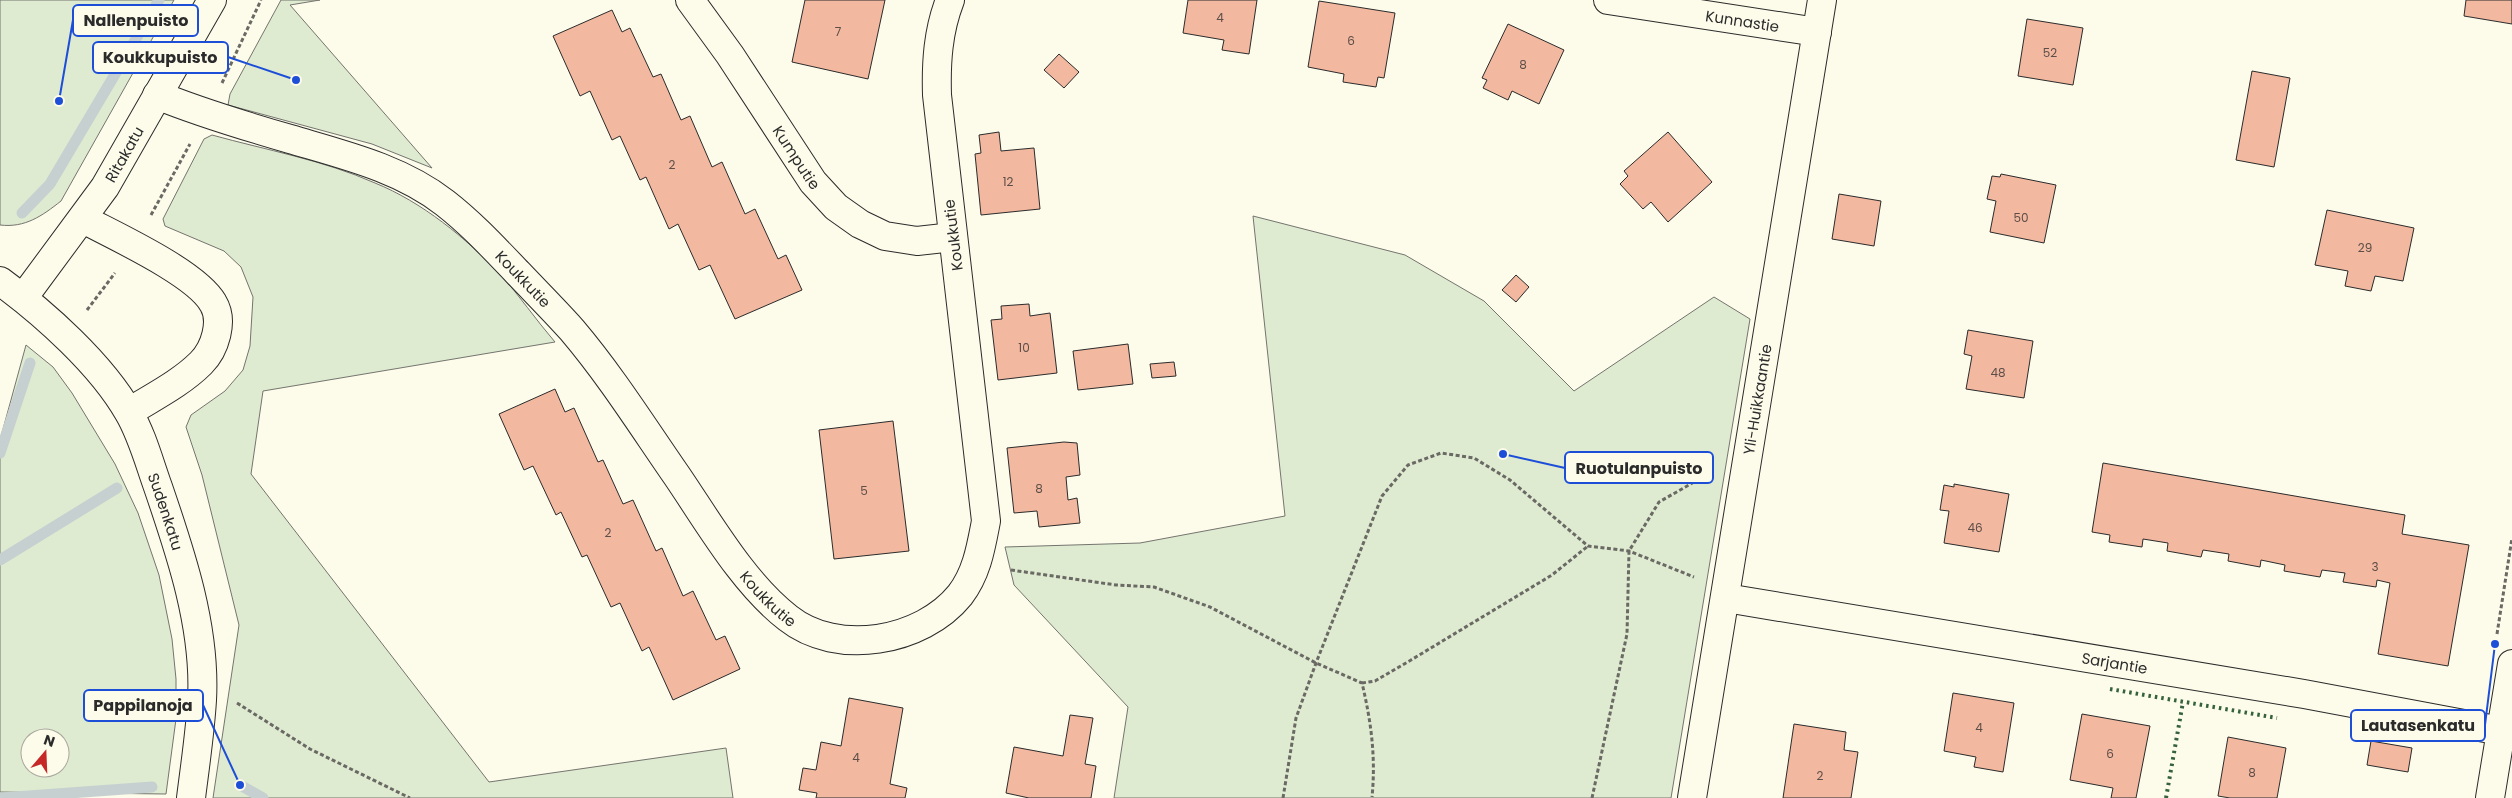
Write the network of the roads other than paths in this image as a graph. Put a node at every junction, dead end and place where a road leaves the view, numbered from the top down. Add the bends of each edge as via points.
1 (212, 0) edge
2 (690, 0) edge
3 (950, 0) edge
4 (1608, 0) edge
5 (1822, 0) edge
6 (1817, 32) junction
7 (157, 95) junction
8 (83, 219) junction
9 (953, 237) junction
10 (0, 281) edge
11 (23, 298) junction
12 (129, 412) junction
13 (1727, 592) junction
14 (2512, 664) edge
15 (2501, 731) junction
16 (191, 798) edge
17 (1692, 798) edge
18 (2490, 798) edge

1 - 7 street, Ritakatu
2 - 9 street, Kumputie via 814,182 836,207 885,236 917,240
3 - 9 street, Koukkutie via 943,19 936,72
4 - 6 street, Kunnastie
5 - 6 street, Yli-Huikkaantie
6 - 13 street, Yli-Huikkaantie
7 - 8 street, Ritakatu
7 - 9 street, Koukkutie via 206,115 384,168 444,202 473,227 572,331 607,375 764,598 802,627 834,638 865,641 923,626 944,612 962,593 979,560 986,521 984,493
8 - 11 street, Ritakatu
8 - 12 street via 175,271 214,304 218,318 217,333 203,362
10 - 11 street, Sudenkatu
11 - 12 street, Sudenkatu via 69,340
12 - 16 street, Sudenkatu via 172,529 197,627 202,700
13 - 15 street, Sarjantie
13 - 17 street, Yli-Huikkaantie
14 - 15 street
15 - 18 street

